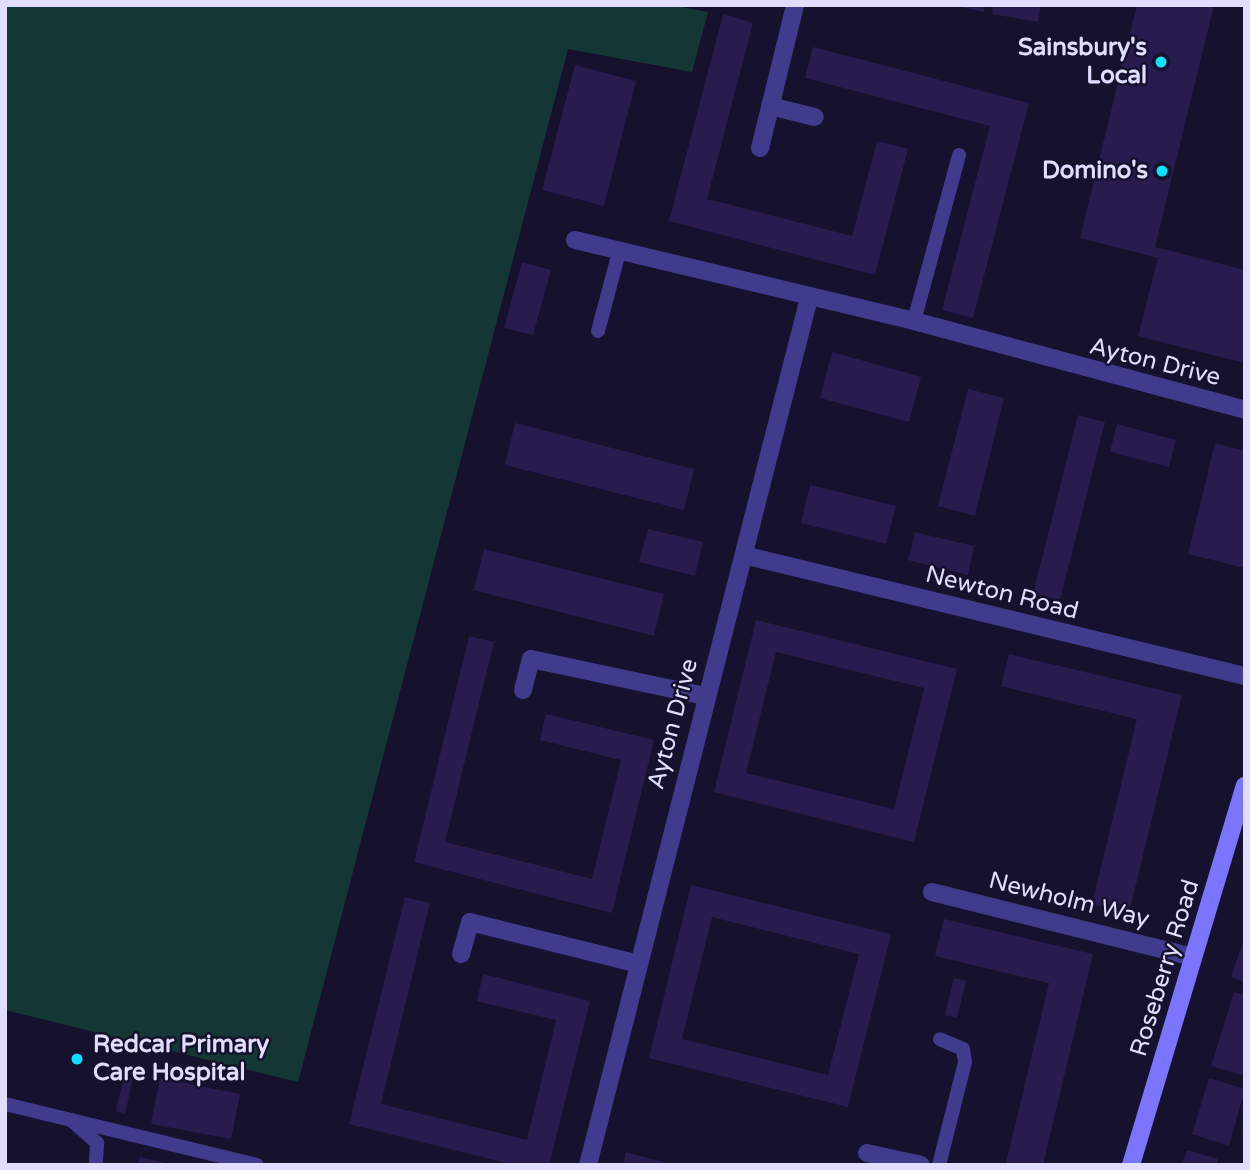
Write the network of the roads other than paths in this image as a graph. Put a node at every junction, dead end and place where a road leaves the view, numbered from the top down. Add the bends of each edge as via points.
1 (795, 5) edge
2 (770, 106) junction
3 (815, 117) dead end
4 (760, 148) dead end
5 (959, 155) dead end
6 (575, 240) dead end
7 (619, 252) junction
8 (809, 298) junction
9 (914, 321) junction
10 (598, 331) dead end
11 (1245, 410) edge
12 (747, 556) junction
13 (1245, 676) edge
14 (523, 690) dead end
15 (705, 696) junction
16 (1245, 786) edge
17 (1239, 828) edge
18 (932, 891) dead end
19 (461, 954) dead end
20 (1193, 957) junction
21 (639, 964) junction
22 (940, 1039) dead end
23 (5, 1104) edge
24 (71, 1120) junction
25 (867, 1153) dead end
26 (96, 1165) edge
27 (257, 1165) edge
28 (588, 1165) edge
29 (920, 1165) edge
30 (939, 1165) edge
31 (1131, 1165) edge

1 - 2 street
2 - 3 street
2 - 4 street
5 - 9 lane
6 - 7 street, Ayton Drive
7 - 8 street, Ayton Drive
7 - 10 lane
8 - 9 street, Ayton Drive
8 - 12 street, Ayton Drive
9 - 11 street, Ayton Drive
12 - 13 street, Newton Road
12 - 15 street, Ayton Drive
14 - 15 street via 530,659
15 - 21 street, Ayton Drive
16 - 17 street, Roseberry Road
17 - 20 street, Roseberry Road
18 - 20 street, Newholm Way
19 - 21 street via 470,922
20 - 31 street, Roseberry Road
21 - 28 street, Ayton Drive
22 - 30 lane via 963,1049 965,1062
23 - 24 lane
24 - 26 lane via 97,1143
24 - 27 lane
25 - 29 street

